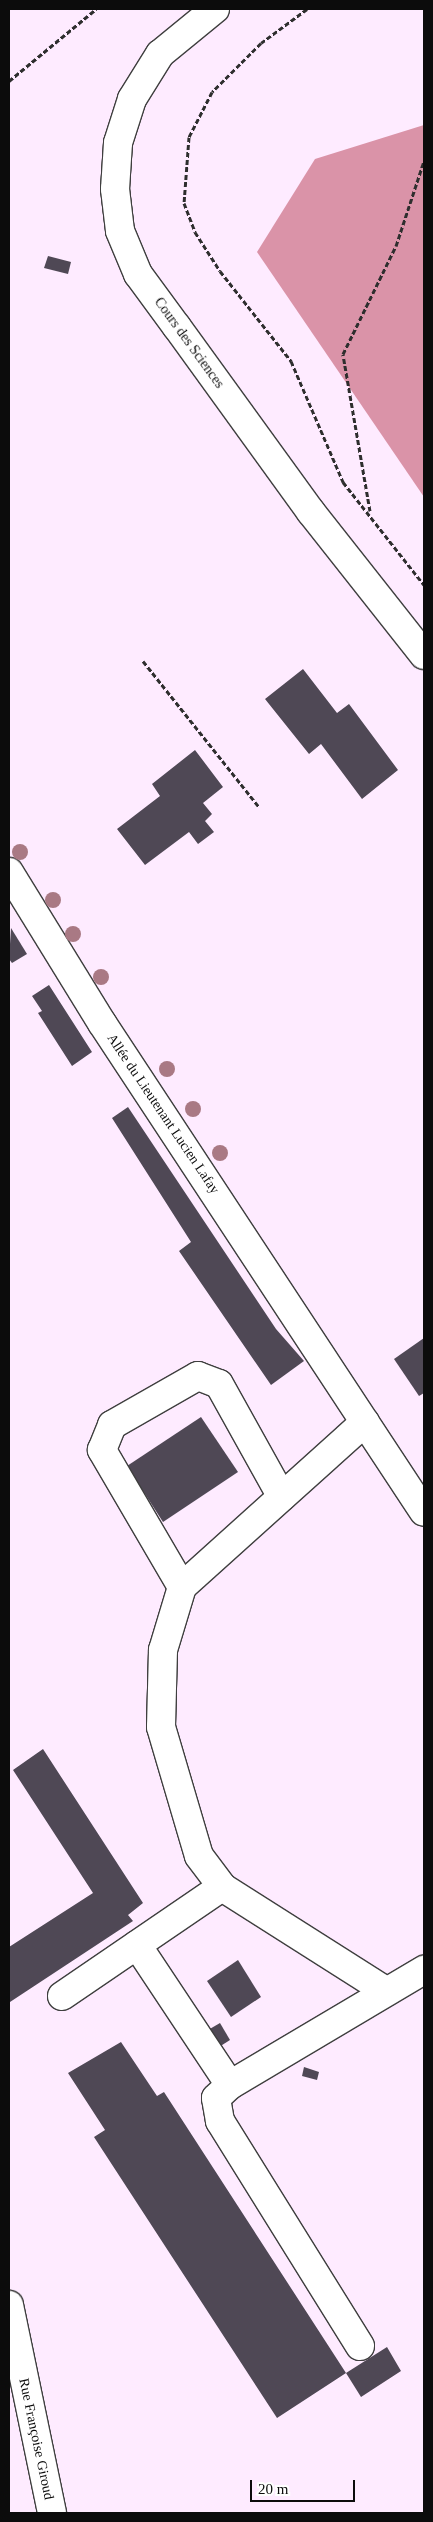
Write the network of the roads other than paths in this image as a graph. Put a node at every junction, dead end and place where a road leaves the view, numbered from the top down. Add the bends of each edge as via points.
1 (215, 9) edge
2 (424, 655) edge
3 (9, 872) edge
4 (366, 1422) junction
5 (282, 1497) junction
6 (424, 1512) edge
7 (182, 1587) junction
8 (222, 1887) junction
9 (137, 1945) junction
10 (424, 1970) edge
11 (386, 1991) junction
12 (62, 1996) dead end
13 (230, 2085) junction
14 (9, 2306) edge
15 (360, 2346) dead end
16 (52, 2513) edge

1 - 2 street, Cours des Sciences via 160,54 132,99 118,142 114,189 120,231 144,281 311,512
3 - 4 street, Allée du Lieutenant Lucien Lafay via 102,1023
4 - 5 street
4 - 6 street, Allée du Lieutenant Lucien Lafay
5 - 7 street
5 - 7 street via 219,1384 198,1376 112,1425 102,1450
7 - 8 street via 163,1650 161,1727 200,1856
8 - 9 street
8 - 11 street
9 - 12 street
9 - 13 street
10 - 11 street
11 - 13 street
13 - 15 street via 216,2098 220,2121
14 - 16 street, Rue Françoise Giroud

